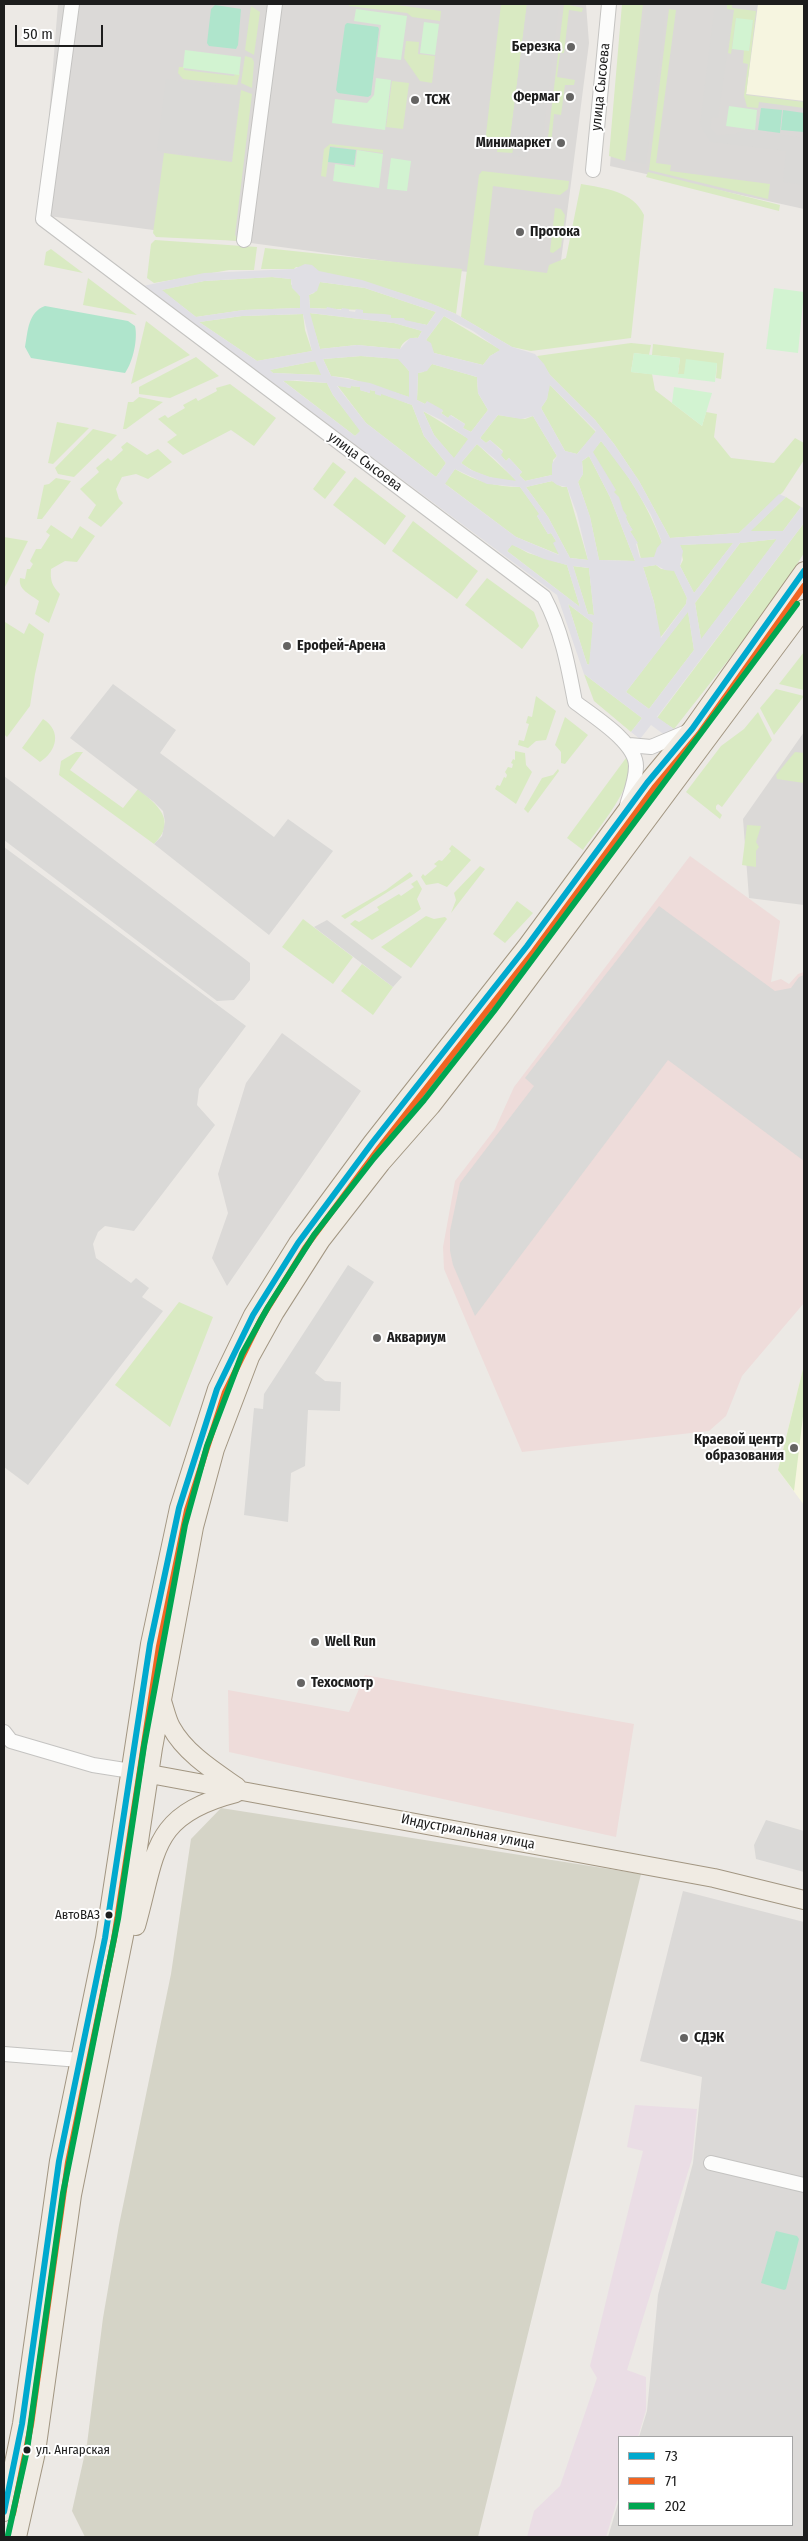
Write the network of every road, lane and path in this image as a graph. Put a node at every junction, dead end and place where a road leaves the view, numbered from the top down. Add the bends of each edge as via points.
1 (72, 4) edge
2 (275, 4) edge
3 (609, 4) edge
4 (593, 170) dead end
5 (244, 240) dead end
6 (804, 572) edge
7 (804, 609) edge
8 (692, 729) junction
9 (629, 745) junction
10 (622, 818) junction
11 (170, 1656) junction
12 (4, 1732) edge
13 (131, 1771) junction
14 (149, 1774) junction
15 (244, 1791) junction
16 (804, 1900) edge
17 (116, 1982) junction
18 (4, 2054) edge
19 (80, 2060) junction
20 (711, 2163) dead end
21 (804, 2185) edge
22 (4, 2512) edge
23 (17, 2537) edge

1 - 9 street, улица Сысоева via 43,219 544,597 554,615 568,660 575,702
2 - 5 street
3 - 4 street, улица Сысоева
6 - 8 main road
7 - 11 main road via 501,1016 321,1240 275,1312 250,1357 215,1449 194,1526
8 - 9 street via 651,747
8 - 10 main road
9 - 10 street via 636,764 634,784
10 - 13 main road via 298,1243 234,1352 200,1436 179,1508 150,1644
11 - 14 main road
11 - 15 main road via 162,1701 171,1727 201,1761
12 - 13 street via 11,1741 94,1765
13 - 14 main road, Индустриальная улица
13 - 19 main road via 105,1938
14 - 15 main road, Индустриальная улица
14 - 17 main road
15 - 16 main road, Индустриальная улица via 714,1878
15 - 17 main road via 211,1799 192,1808 165,1832 155,1850 132,1941
17 - 23 main road via 72,2196 36,2452
18 - 19 street
19 - 22 main road via 59,2161 22,2424
20 - 21 street

